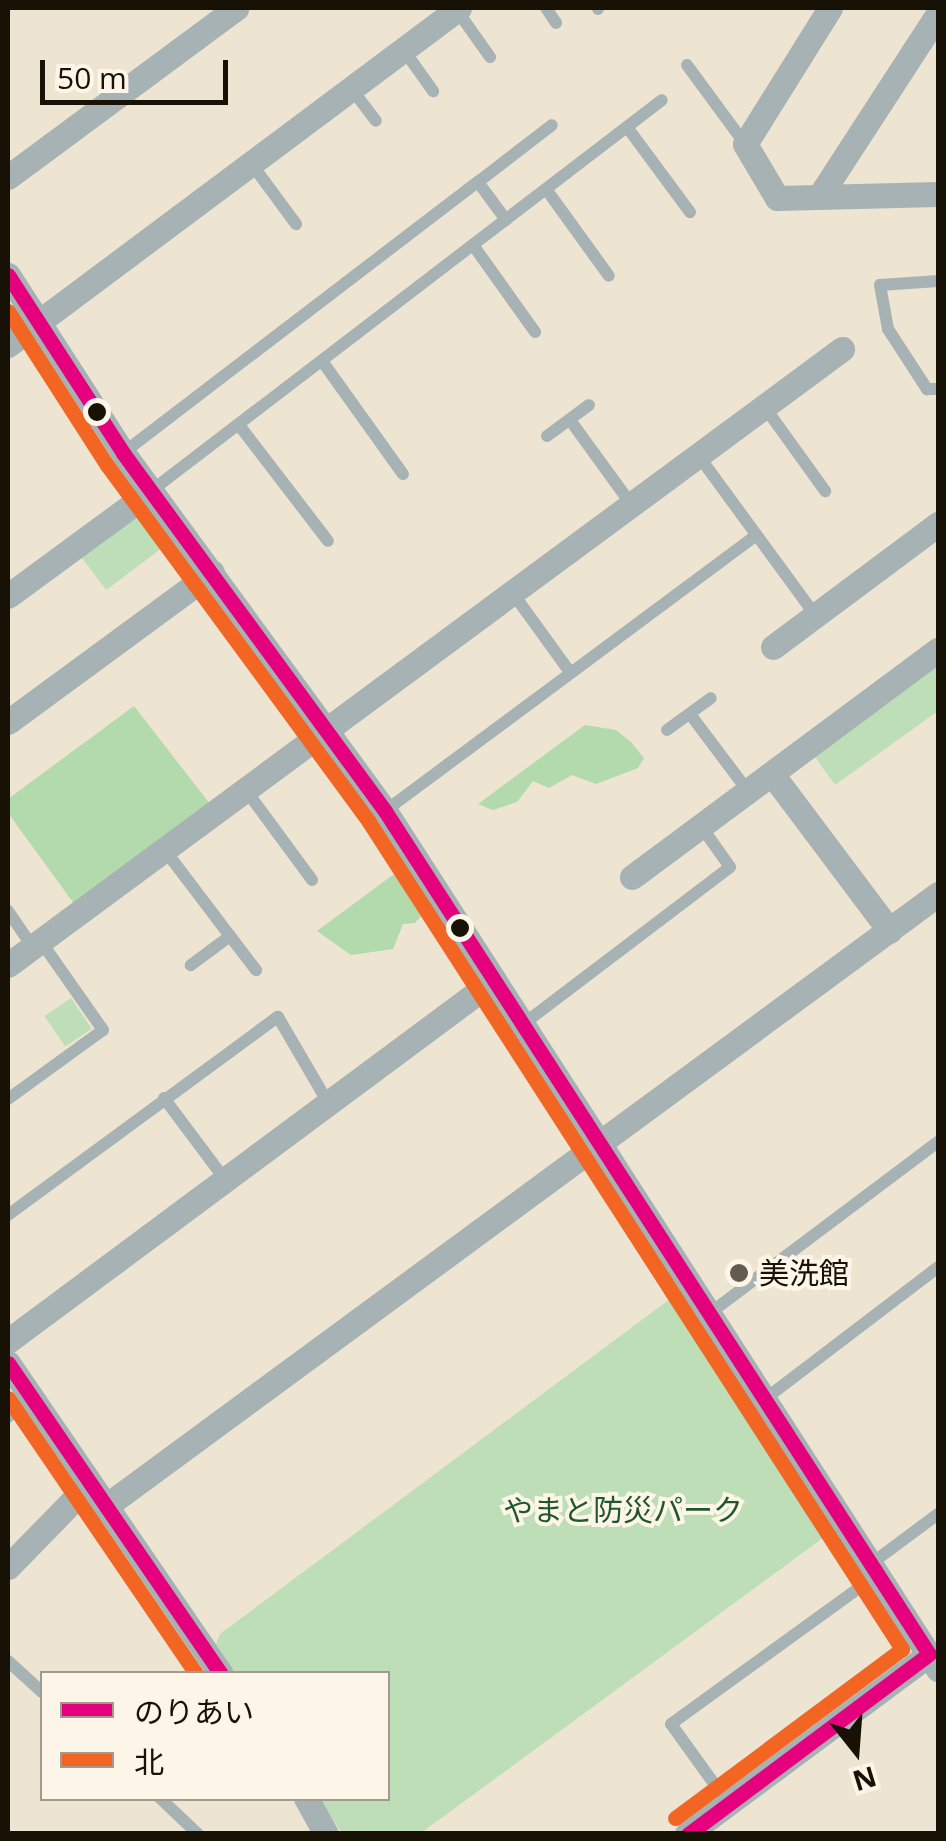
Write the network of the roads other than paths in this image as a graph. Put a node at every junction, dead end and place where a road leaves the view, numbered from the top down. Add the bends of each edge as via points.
1 (236, 8) edge
2 (458, 8) edge
3 (546, 8) edge
4 (830, 8) edge
5 (938, 14) edge
6 (556, 23) dead end
7 (403, 50) junction
8 (490, 57) dead end
9 (687, 65) dead end
10 (350, 88) junction
11 (433, 90) dead end
12 (662, 100) dead end
13 (376, 121) dead end
14 (552, 125) dead end
15 (627, 127) junction
16 (745, 144) junction
17 (251, 163) junction
18 (8, 177) edge
19 (478, 182) junction
20 (546, 189) junction
21 (938, 194) edge
22 (820, 197) junction
23 (690, 212) dead end
24 (506, 220) junction
25 (296, 224) dead end
26 (472, 245) junction
27 (8, 275) edge
28 (609, 276) dead end
29 (938, 281) edge
30 (36, 323) junction
31 (535, 332) dead end
32 (8, 345) edge
33 (842, 348) dead end
34 (322, 361) junction
35 (938, 389) edge
36 (590, 405) dead end
37 (764, 406) junction
38 (570, 420) junction
39 (238, 425) junction
40 (547, 436) dead end
41 (123, 453) junction
42 (698, 455) junction
43 (402, 474) dead end
44 (152, 491) junction
45 (825, 491) dead end
46 (631, 504) junction
47 (938, 524) edge
48 (756, 534) junction
49 (328, 541) dead end
50 (212, 572) junction
51 (512, 592) junction
52 (8, 596) edge
53 (815, 615) junction
54 (772, 647) dead end
55 (938, 650) edge
56 (570, 672) junction
57 (711, 698) dead end
58 (690, 714) junction
59 (8, 722) edge
60 (327, 728) junction
61 (667, 730) dead end
62 (772, 774) junction
63 (245, 789) junction
64 (746, 790) junction
65 (384, 811) junction
66 (702, 826) junction
67 (164, 849) junction
68 (632, 877) dead end
69 (312, 880) dead end
70 (938, 894) edge
71 (8, 911) edge
72 (890, 931) junction
73 (230, 936) junction
74 (36, 943) junction
75 (8, 964) edge
76 (191, 965) dead end
77 (256, 970) dead end
78 (494, 980) junction
79 (522, 1025) junction
80 (164, 1098) junction
81 (8, 1099) edge
82 (327, 1101) junction
83 (938, 1142) edge
84 (601, 1148) junction
85 (224, 1177) junction
86 (8, 1215) edge
87 (938, 1268) edge
88 (710, 1313) junction
89 (8, 1341) edge
90 (8, 1363) edge
91 (29, 1396) junction
92 (765, 1398) junction
93 (8, 1418) edge
94 (87, 1486) junction
95 (102, 1509) junction
96 (938, 1514) edge
97 (8, 1567) edge
98 (875, 1568) junction
99 (933, 1652) edge
100 (8, 1661) edge
101 (218, 1671) edge
102 (40, 1690) edge
103 (163, 1801) edge
104 (308, 1801) edge
105 (728, 1803) junction
106 (198, 1834) edge
107 (326, 1834) edge
108 (687, 1834) edge

1 - 18 street
2 - 7 street
2 - 8 lane
3 - 6 lane
4 - 16 street
5 - 22 street
7 - 10 street
7 - 11 lane
9 - 16 lane
10 - 13 lane
10 - 17 street
12 - 15 lane
14 - 19 lane
15 - 20 lane
15 - 23 lane
16 - 22 street via 777,198
17 - 25 lane
17 - 30 street
19 - 24 lane
19 - 41 lane
20 - 24 lane
20 - 28 lane
21 - 22 street
24 - 26 lane
26 - 31 lane
26 - 34 lane
27 - 30 street
29 - 35 lane via 880,286 888,330 927,389
30 - 32 street
30 - 41 street
33 - 37 street
34 - 39 lane
34 - 43 lane
36 - 38 lane
37 - 42 street
37 - 45 lane
38 - 40 lane
38 - 46 lane
39 - 44 lane
39 - 49 lane
41 - 44 street
42 - 46 street
42 - 48 lane
44 - 50 street
44 - 52 street
46 - 51 street
47 - 53 street
48 - 53 lane
48 - 56 lane
50 - 59 street
50 - 60 street
51 - 56 lane
51 - 60 street
53 - 54 street
55 - 62 street
56 - 65 lane
57 - 58 lane
58 - 61 lane
58 - 64 lane
60 - 63 street
60 - 65 street
62 - 64 street
62 - 72 street
63 - 67 street
63 - 69 lane
64 - 66 street
65 - 78 street
66 - 68 street
66 - 79 lane via 730,867
67 - 73 lane
67 - 74 street
70 - 72 street
71 - 74 lane
72 - 84 street
73 - 76 lane
73 - 77 lane
74 - 75 street
74 - 81 lane via 103,1030
78 - 79 street
78 - 82 street
79 - 84 street
80 - 82 lane via 278,1016
80 - 85 lane
80 - 86 lane
82 - 85 street
83 - 88 lane
84 - 88 street
84 - 95 street
85 - 89 street
87 - 92 lane
88 - 92 street
90 - 91 street
91 - 93 lane
91 - 94 street
92 - 98 street
94 - 95 street
94 - 97 street
95 - 101 street
96 - 98 lane
98 - 99 street
98 - 105 lane via 672,1724
99 - 105 street
100 - 102 lane
103 - 106 lane
104 - 107 street
105 - 108 street

